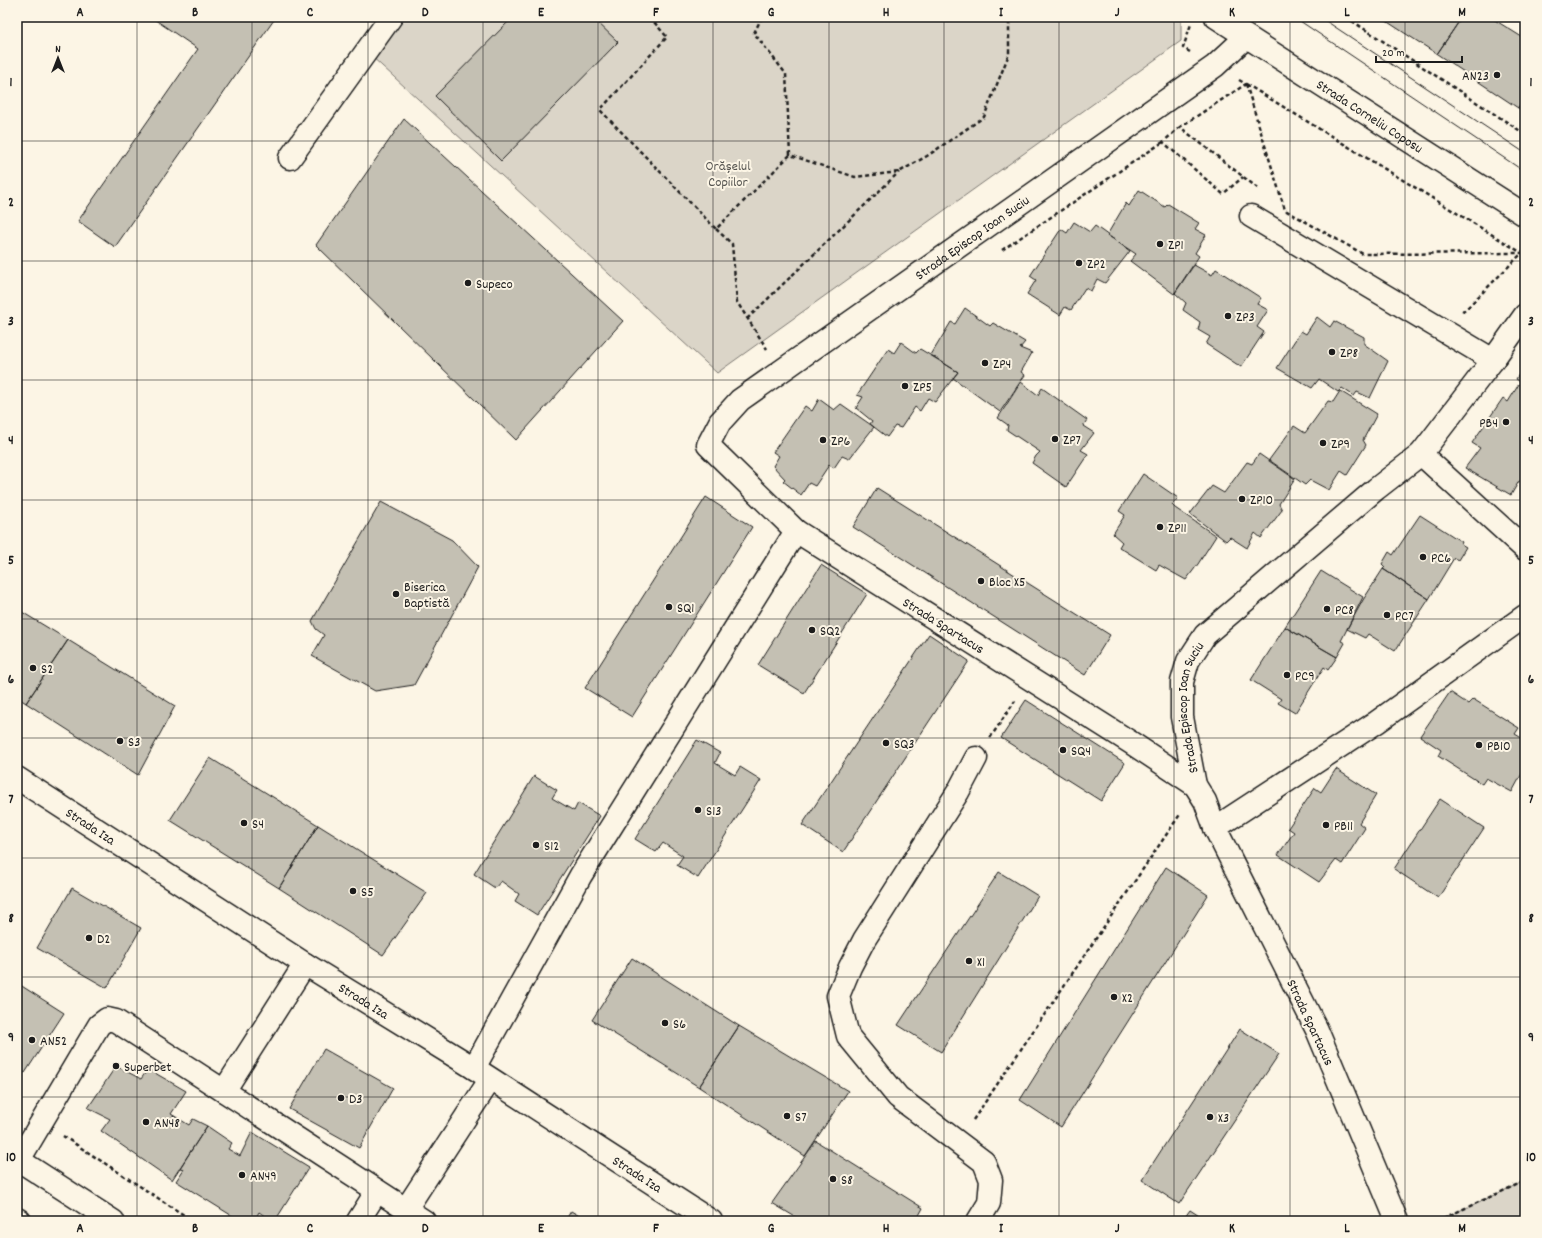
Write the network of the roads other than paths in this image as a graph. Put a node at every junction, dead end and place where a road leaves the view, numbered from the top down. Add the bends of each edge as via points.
1 (391, 17) edge
2 (1216, 17) edge
3 (1246, 37) junction
4 (290, 158) dead end
5 (1525, 215) edge
6 (1251, 216) dead end
7 (1525, 315) edge
8 (1493, 360) junction
9 (708, 445) joint
10 (1421, 454) junction
11 (796, 531) junction
12 (1525, 549) edge
13 (1525, 616) edge
14 (976, 758) road end
15 (17, 778) edge
16 (1195, 785) junction
17 (1215, 828) junction
18 (305, 964) junction
19 (482, 1074) junction
20 (224, 1091) junction
21 (18, 1160) edge
22 (377, 1191) junction
23 (406, 1209) junction
24 (17, 1219) edge
25 (20, 1221) edge
26 (113, 1221) edge
27 (358, 1221) edge
28 (424, 1221) edge
29 (711, 1221) edge
30 (978, 1221) edge
31 (1397, 1221) edge

1 - 4 street
2 - 3 street, Strada Corneliu Coposu
3 - 5 street, Strada Corneliu Coposu
3 - 9 street, Strada Episcop Ioan Suciu via 1215,66 740,400 720,422
6 - 8 street
7 - 8 street, Strada Episcop Ioan Suciu
8 - 10 street, Strada Episcop Ioan Suciu
9 - 11 street, Strada Spartacus
10 - 12 street
10 - 16 street, Strada Episcop Ioan Suciu via 1204,635 1188,661 1182,682 1182,717
11 - 16 street, Strada Spartacus
11 - 19 street via 581,875
13 - 17 street via 1377,722
14 - 30 street via 946,812 864,940 838,996 848,1036 898,1098 984,1162 991,1180 988,1203
15 - 18 street, Strada Iza
16 - 17 street, Strada Episcop Ioan Suciu
17 - 31 street, Strada Spartacus via 1317,1030
18 - 19 street, Strada Iza
18 - 20 street
19 - 23 street
19 - 29 street, Strada Iza
20 - 21 street via 116,1021 107,1019 99,1025
20 - 22 street
21 - 26 street
22 - 23 street
22 - 27 street
23 - 28 street
24 - 25 street

